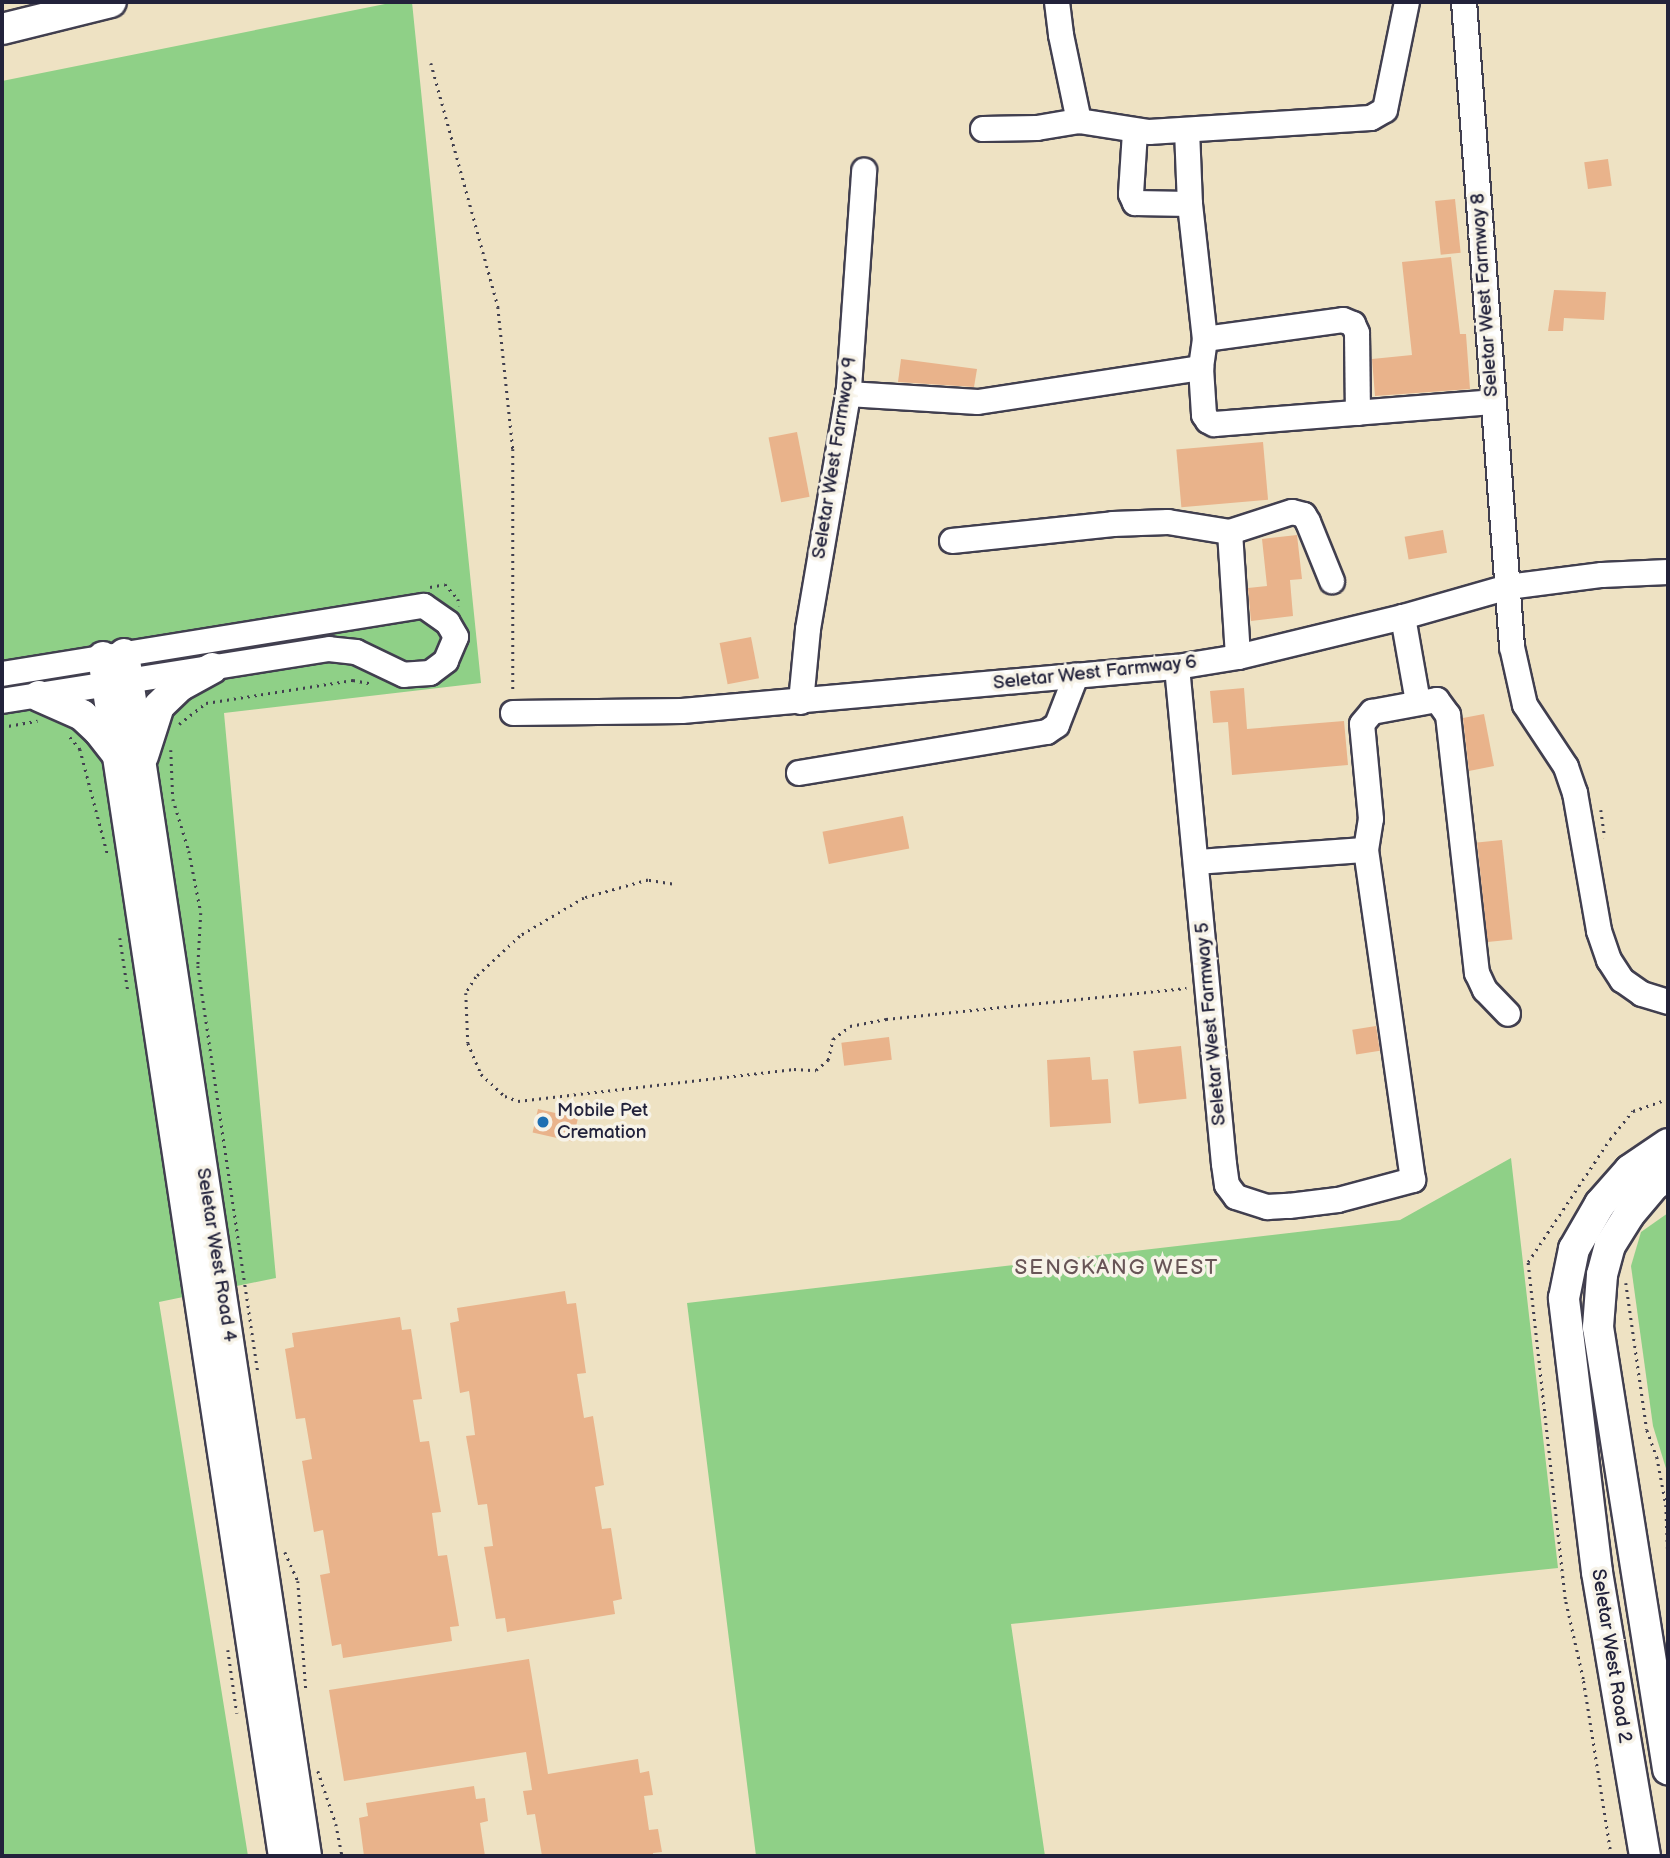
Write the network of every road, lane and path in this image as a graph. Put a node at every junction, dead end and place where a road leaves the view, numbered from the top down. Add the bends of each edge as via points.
1 (111, 2) edge
2 (1058, 2) edge
3 (1407, 2) edge
4 (1464, 2) edge
5 (2, 29) edge
6 (431, 63) dead end
7 (1079, 121) junction
8 (983, 129) dead end
9 (1187, 130) junction
10 (1135, 132) junction
11 (864, 171) dead end
12 (1190, 204) junction
13 (1205, 339) junction
14 (1200, 368) junction
15 (848, 394) junction
16 (1493, 402) junction
17 (1358, 413) junction
18 (1230, 532) junction
19 (952, 541) dead end
20 (1668, 572) edge
21 (1332, 580) dead end
22 (1508, 587) junction
23 (1404, 617) junction
24 (1238, 657) junction
25 (1177, 667) junction
26 (212, 668) junction
27 (116, 669) junction
28 (2, 674) edge
29 (1076, 676) junction
30 (353, 680) dead end
31 (2, 701) edge
32 (801, 702) junction
33 (1418, 702) junction
34 (41, 708) junction
35 (513, 713) joint
36 (2, 727) edge
37 (175, 731) dead end
38 (171, 738) dead end
39 (130, 759) junction
40 (799, 772) dead end
41 (1366, 850) junction
42 (1197, 862) junction
43 (672, 884) dead end
44 (1207, 986) junction
45 (1668, 1002) edge
46 (1508, 1014) dead end
47 (1668, 1099) edge
48 (1633, 1111) dead end
49 (1668, 1144) edge
50 (1668, 1176) edge
51 (1624, 1272) dead end
52 (258, 1374) dead end
53 (285, 1551) dead end
54 (1668, 1558) edge
55 (306, 1691) dead end
56 (314, 1760) dead end
57 (1668, 1770) edge
58 (284, 1856) edge
59 (306, 1856) edge
60 (342, 1856) edge
61 (1645, 1856) edge

1 - 5 main road
2 - 7 street
3 - 9 street via 1385,110 1379,115
4 - 16 street, Seletar West Farmway 8
6 - 35 path via 498,307 513,449
7 - 8 street
7 - 10 street
9 - 10 street
9 - 12 street
10 - 12 street via 1131,194 1135,203
11 - 15 street, Seletar West Farmway 9
12 - 13 street
13 - 14 street
13 - 17 street via 1343,320 1353,324
14 - 15 street via 978,402
14 - 17 street via 1204,415 1214,424
15 - 32 street, Seletar West Farmway 9 via 808,629
16 - 17 street
16 - 22 street, Seletar West Farmway 8
18 - 19 street via 1168,522
18 - 21 street via 1292,512 1304,515
18 - 24 street
20 - 22 street, Seletar West Farmway 6
22 - 23 street, Seletar West Farmway 6
22 - 45 street, Seletar West Farmway 8 via 1512,647 1525,705 1566,767 1575,793 1599,931 1609,960 1622,981
23 - 24 street, Seletar West Farmway 6
23 - 33 street
24 - 25 street, Seletar West Farmway 6
25 - 29 street, Seletar West Farmway 6
25 - 42 street, Seletar West Farmway 5
26 - 27 street
26 - 27 street via 330,649 356,652 404,675 430,673 446,661 456,637 448,623 424,606
26 - 39 main road via 180,686 159,706
27 - 28 street
27 - 34 street
27 - 39 main road, Seletar West Road 4
29 - 32 street, Seletar West Farmway 6
29 - 40 street via 1057,724 1047,732
30 - 37 path via 206,703
31 - 34 street
32 - 35 street, Seletar West Farmway 6 via 682,712
33 - 41 street via 1372,712 1362,724 1371,820
33 - 46 street via 1437,700 1448,715 1477,973 1485,990
34 - 36 path
34 - 39 main road via 82,715
38 - 52 path via 173,799 201,913 198,966
39 - 58 main road, Seletar West Road 4
39 - 59 main road, Seletar West Road 4
41 - 42 street
41 - 44 street, Seletar West Farmway 5 via 1413,1180 1338,1200 1289,1206 1267,1207 1236,1196 1225,1174
42 - 44 street, Seletar West Farmway 5
43 - 44 path via 648,880 584,898 520,936 476,977 466,993 468,1043 481,1074 505,1096 518,1101 816,1070 828,1060 833,1039 850,1026
47 - 48 path
49 - 61 main road, Seletar West Road 2 via 1630,1170 1582,1232 1569,1266 1564,1318 1597,1572
50 - 57 main road, Seletar West Road 2 via 1654,1185 1610,1245 1602,1275 1598,1327
51 - 54 path via 1647,1430 1666,1505
53 - 55 path via 298,1581
56 - 60 path

